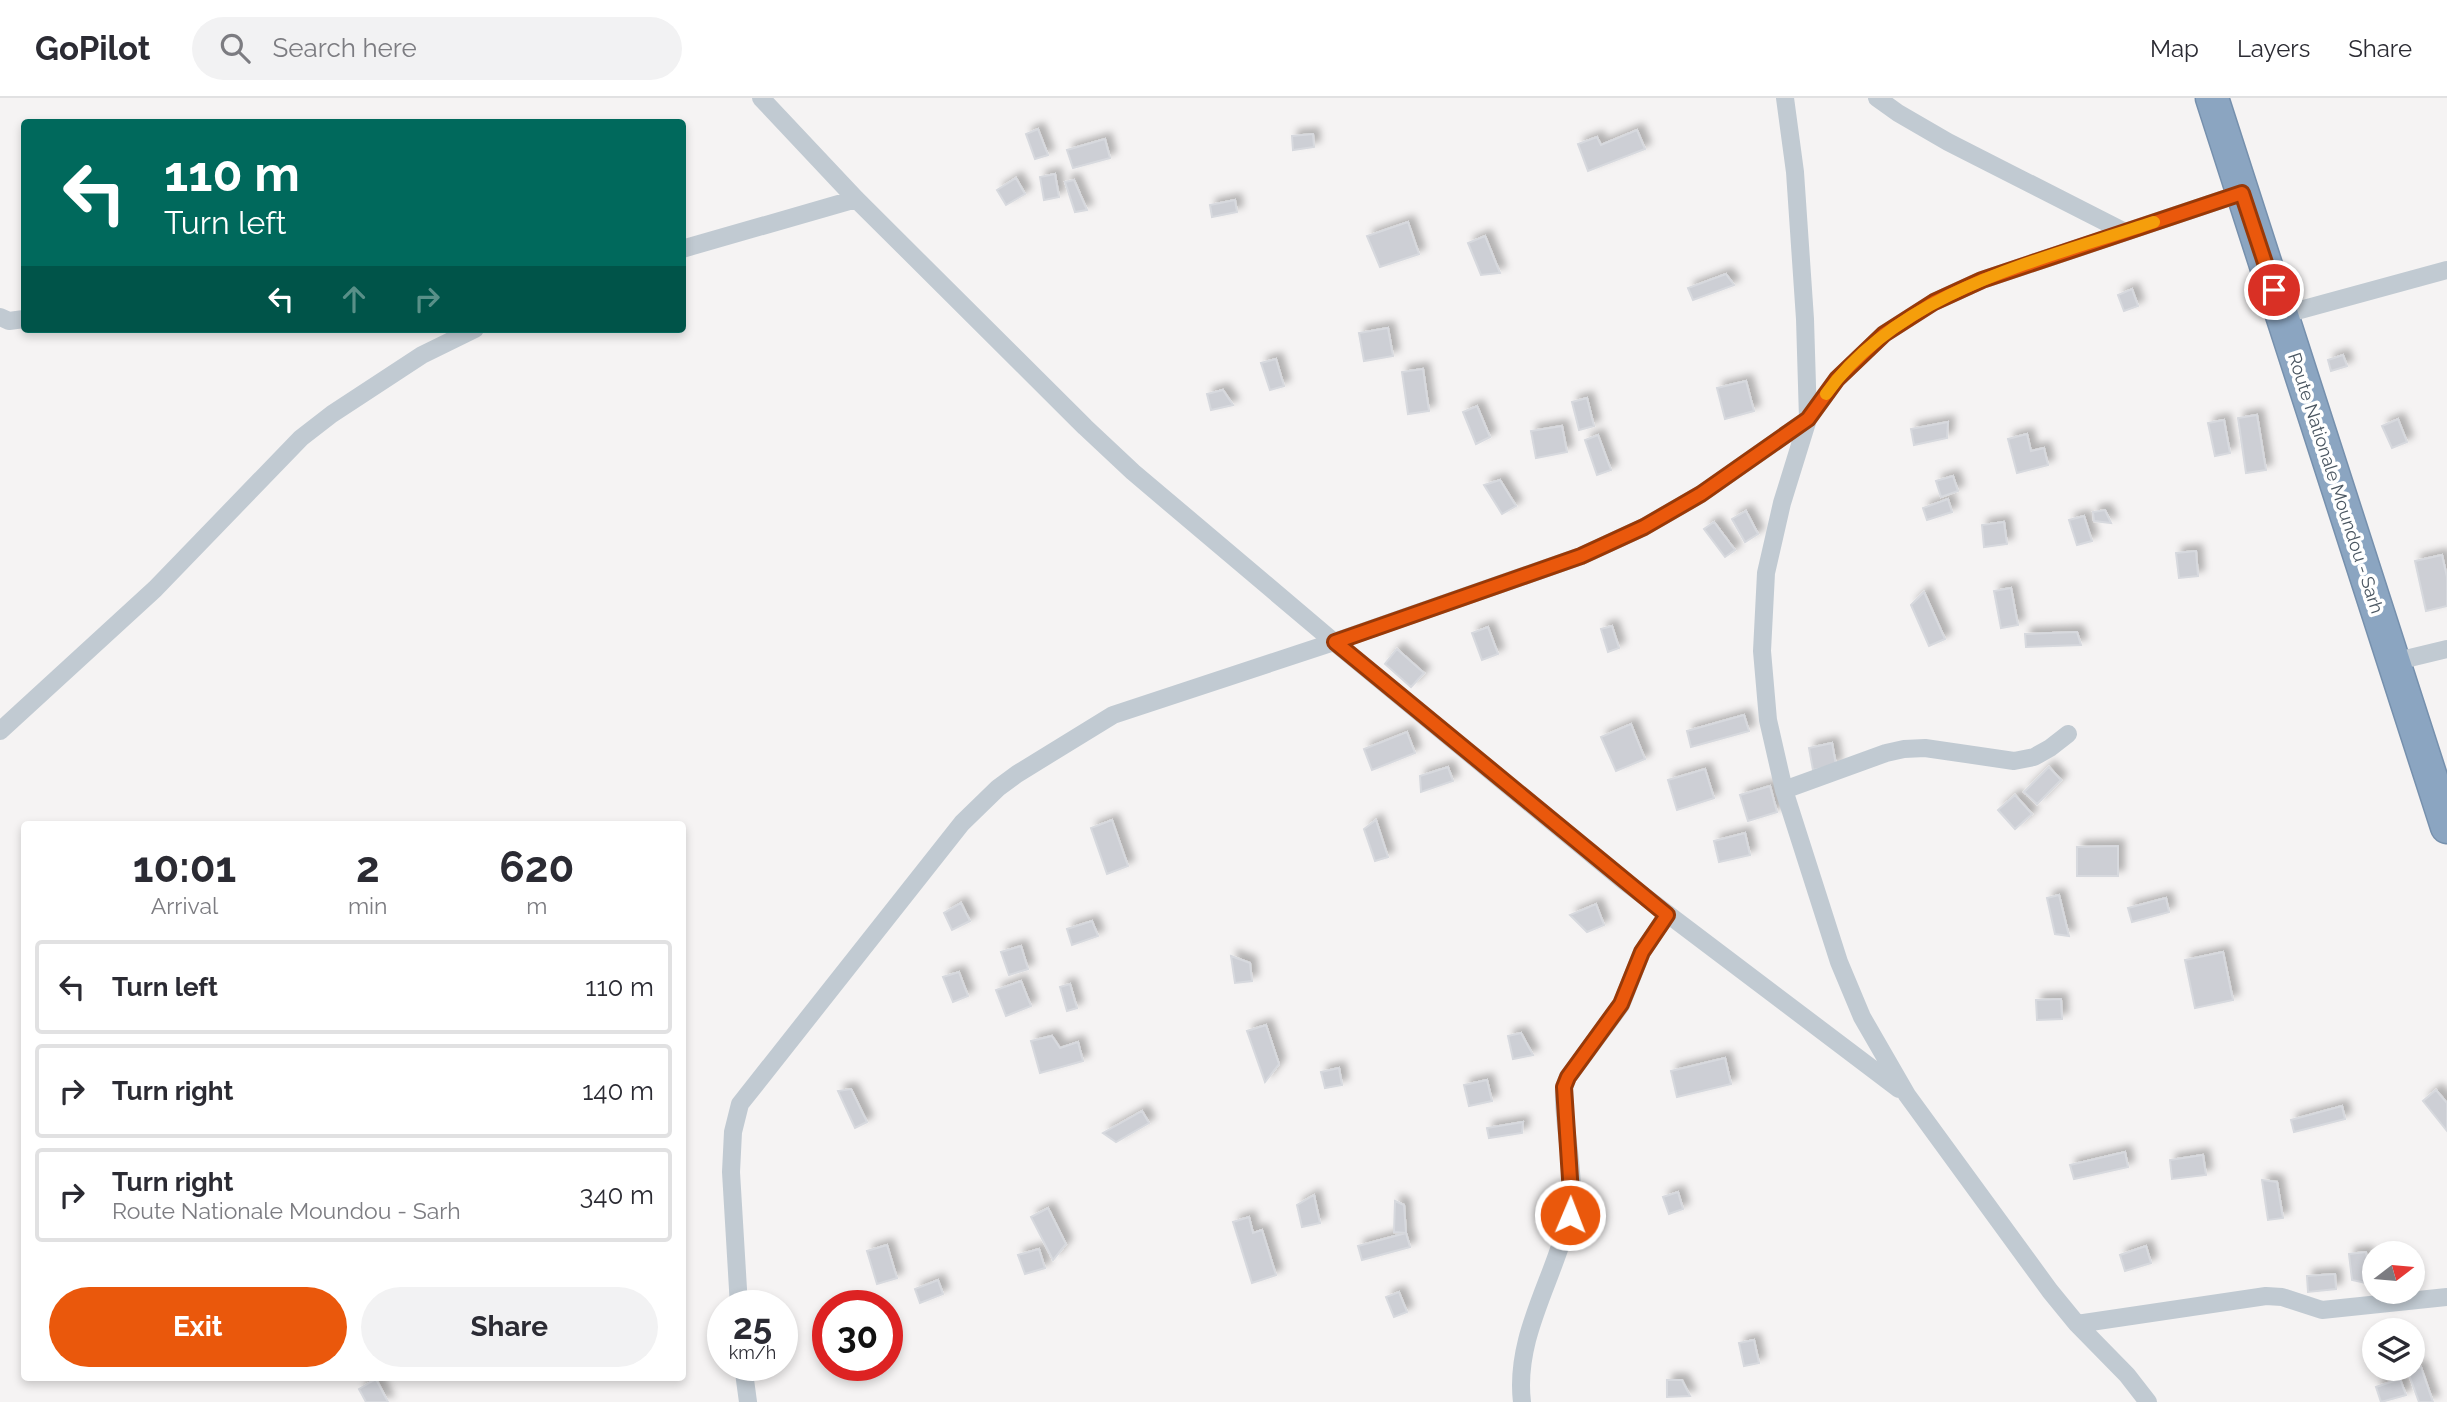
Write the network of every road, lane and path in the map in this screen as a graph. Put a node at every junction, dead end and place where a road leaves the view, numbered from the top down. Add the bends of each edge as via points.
1 (761, 98) edge
2 (1785, 98) edge
3 (1877, 98) edge
4 (2211, 98) edge
5 (2242, 193) junction
6 (856, 199) junction
7 (2125, 232) junction
8 (686, 248) edge
9 (2447, 270) edge
10 (2282, 315) junction
11 (0, 317) edge
12 (21, 319) edge
13 (467, 333) edge
14 (1808, 419) junction
15 (1335, 642) junction
16 (2447, 649) edge
17 (2393, 662) junction
18 (0, 731) edge
19 (2068, 734) dead end
20 (1784, 790) junction
21 (2447, 827) edge
22 (1667, 915) junction
23 (1907, 1095) junction
24 (738, 1290) edge
25 (2447, 1297) edge
26 (2077, 1324) junction
27 (745, 1381) edge
28 (748, 1402) edge
29 (1522, 1402) edge
30 (2148, 1402) edge

1 - 6 street
2 - 14 street via 1795,172
3 - 7 street via 1948,142
4 - 5 highway, Route Nationale Moundou - Sarh
5 - 7 street
5 - 10 highway, Route Nationale Moundou - Sarh
6 - 8 street
6 - 15 street via 1133,472
7 - 14 street via 1982,280 1934,302 1884,334 1837,379
9 - 10 street
10 - 17 highway, Route Nationale Moundou - Sarh
11 - 12 street
13 - 18 street via 422,355 301,438 155,589
14 - 15 street via 1701,494 1644,527 1581,556
14 - 20 street via 1766,573 1762,651 1768,720
15 - 22 street
15 - 24 street via 1113,715 1017,774 962,823 740,1104 731,1172
16 - 17 street
17 - 21 highway, Route Nationale Moundou - Sarh
19 - 20 street via 2034,757 2014,761 1904,749
20 - 23 street via 1839,962 1862,1017
22 - 23 street
22 - 29 street via 1642,952 1621,1004 1564,1087 1570,1215 1530,1329 1522,1363
23 - 26 street
25 - 26 street via 2322,1310 2266,1296
26 - 30 street
27 - 28 street

